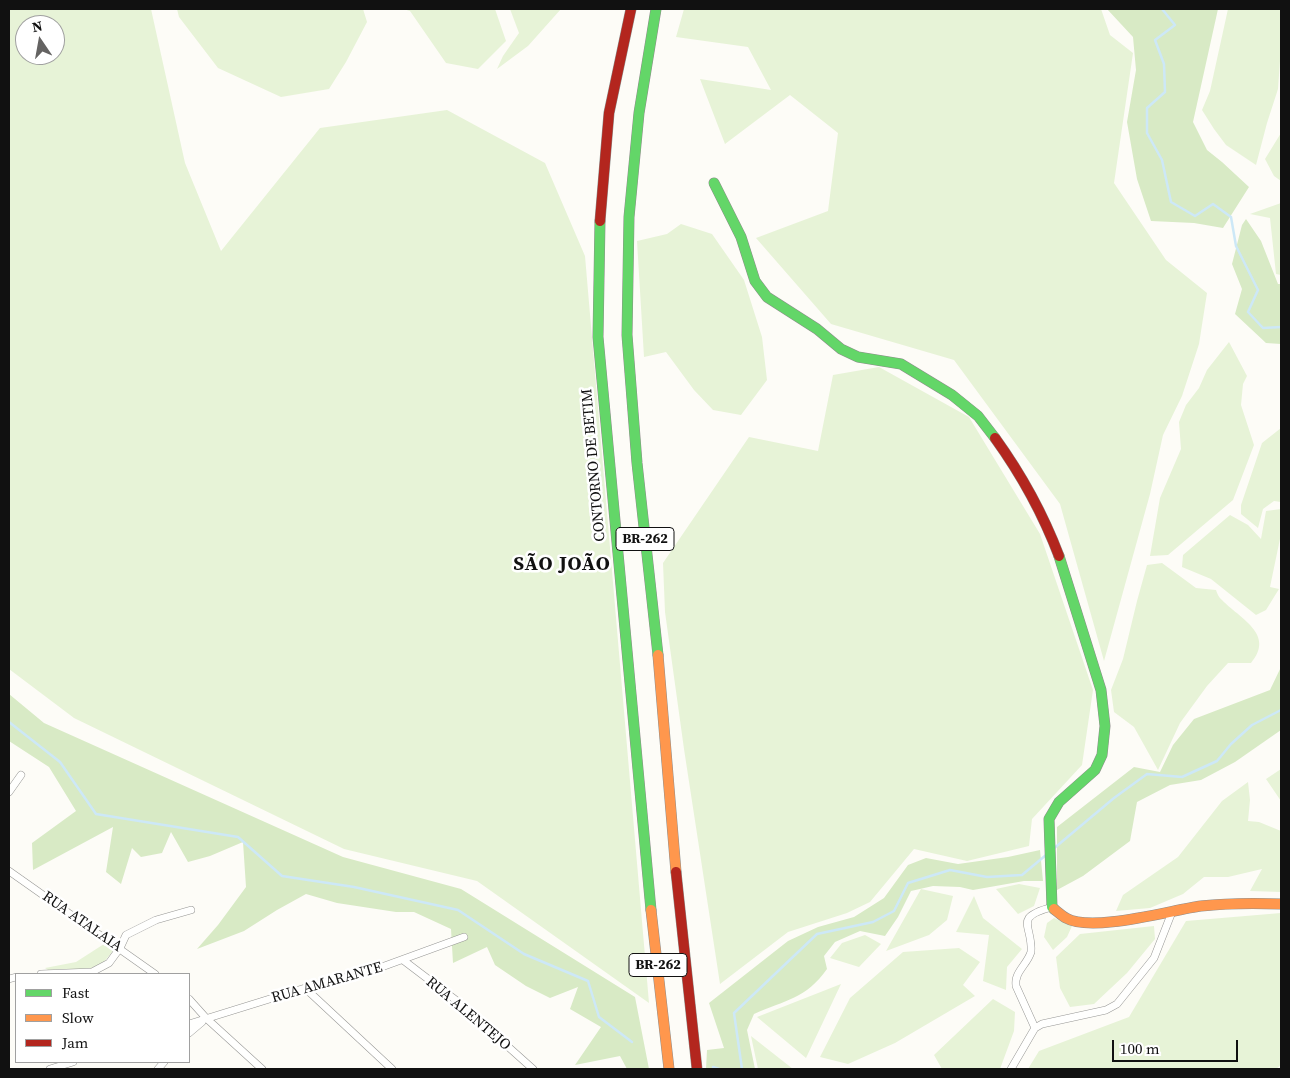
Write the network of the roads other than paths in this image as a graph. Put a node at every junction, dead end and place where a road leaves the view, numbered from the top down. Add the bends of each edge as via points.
1 (631, 9) edge
2 (656, 9) edge
3 (714, 183) dead end
4 (21, 774) dead end
5 (9, 792) edge
6 (9, 870) edge
7 (1281, 904) edge
8 (1052, 907) junction
9 (191, 910) dead end
10 (1172, 912) junction
11 (464, 937) dead end
12 (120, 948) junction
13 (403, 960) junction
14 (66, 973) edge
15 (154, 973) edge
16 (305, 988) junction
17 (190, 1001) edge
18 (206, 1018) junction
19 (190, 1024) edge
20 (1035, 1028) junction
21 (190, 1032) edge
22 (70, 1063) edge
23 (50, 1069) edge
24 (262, 1069) edge
25 (392, 1069) edge
26 (533, 1069) edge
27 (669, 1069) edge
28 (697, 1069) edge
29 (1011, 1069) edge

1 - 27 main road, CONTORNO DE BETIM / BR-262 via 610,113 600,219 598,337 644,850
2 - 28 main road, BR-262 via 639,113 629,217 627,335
3 - 8 main road via 741,237 756,281 767,297 817,329 841,349 858,357 901,364 952,395 978,416 1039,510 1058,554 1101,690 1105,726 1102,754 1094,770 1059,802 1049,819
4 - 5 street
6 - 12 street, RUA ATALAIA
7 - 10 main road via 1200,906
8 - 10 main road via 1067,919 1090,923
8 - 20 street via 1032,914 1028,919 1032,952 1015,980
9 - 12 street via 156,920 126,935
10 - 20 street via 1154,958 1117,1004 1106,1010
11 - 13 street, RUA AMARANTE
12 - 14 street via 109,962 92,972
12 - 15 street, RUA ATALAIA
13 - 16 street, RUA AMARANTE
13 - 26 street, RUA ALENTEJO via 457,1001
16 - 18 street, RUA AMARANTE
16 - 25 street
17 - 18 street
18 - 19 street, RUA AMARANTE
18 - 21 street
18 - 24 street
20 - 29 street
22 - 23 street

